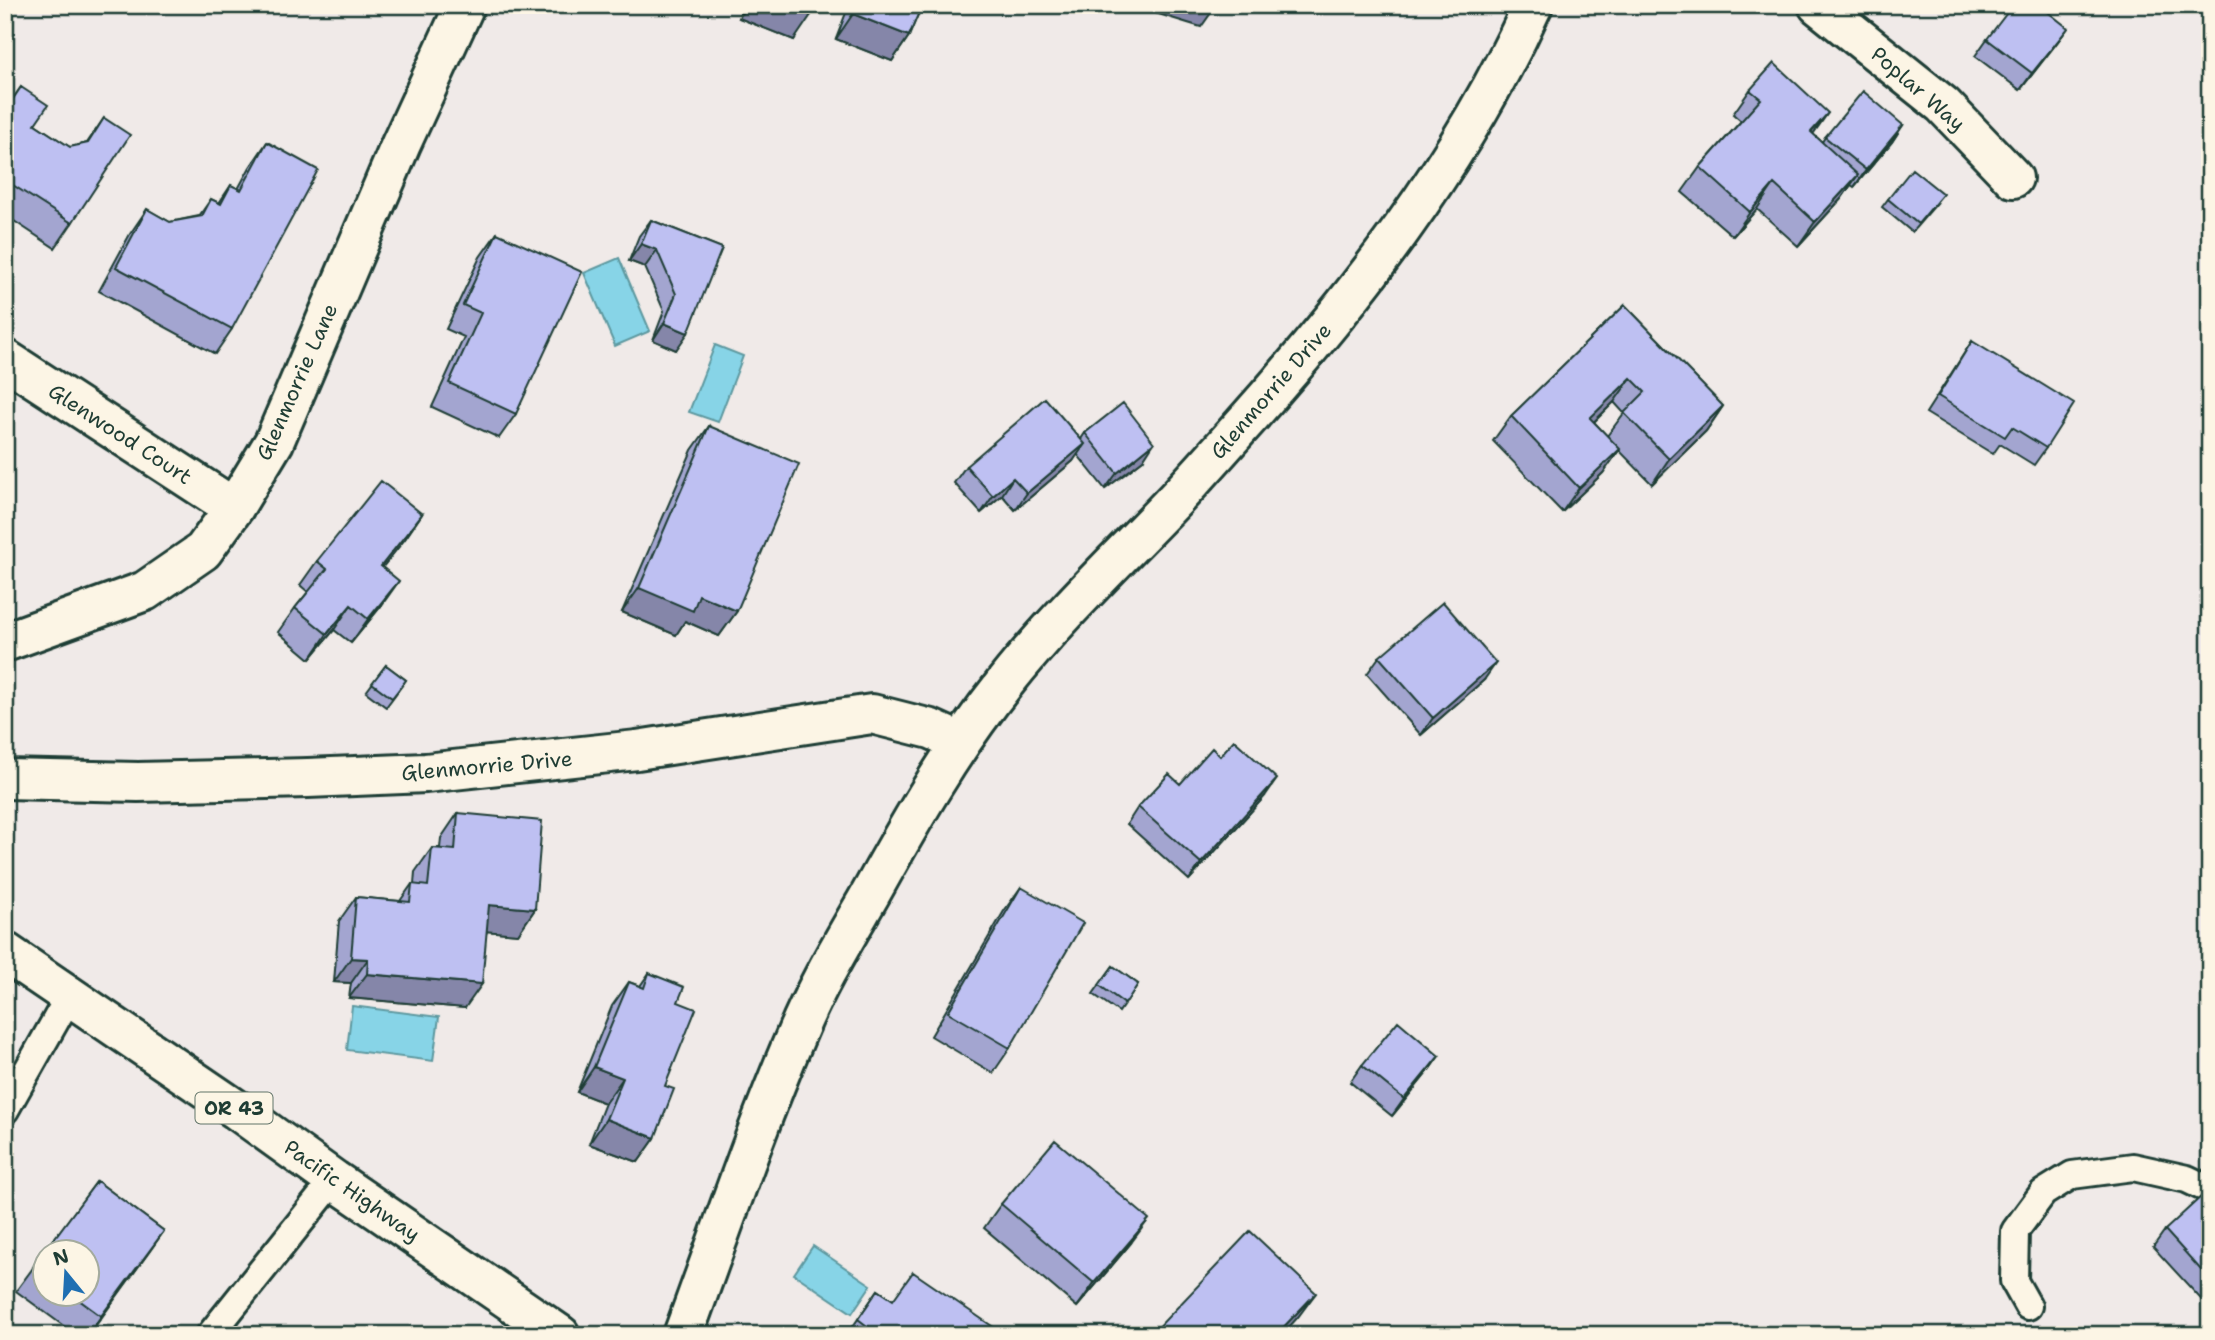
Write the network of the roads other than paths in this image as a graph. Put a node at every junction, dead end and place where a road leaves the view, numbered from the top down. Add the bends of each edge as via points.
1 (465, 5) edge
2 (1533, 5) edge
3 (1818, 5) edge
4 (2013, 178) dead end
5 (5, 359) edge
6 (234, 508) junction
7 (5, 642) edge
8 (960, 741) junction
9 (5, 779) edge
10 (5, 952) edge
11 (70, 995) junction
12 (5, 1110) edge
13 (334, 1180) junction
14 (2210, 1190) edge
15 (2028, 1306) dead end
16 (211, 1335) edge
17 (560, 1335) edge
18 (683, 1335) edge

1 - 6 street, Glenmorrie Lane via 274,442
2 - 8 street, Glenmorrie Drive via 1466,130 1379,261 1285,377 1168,508 1042,636
3 - 4 street, Poplar Way via 1943,105
5 - 6 street, Glenwood Court
6 - 7 street, Glenmorrie Lane via 203,551 145,591
8 - 9 street, Glenmorrie Drive via 873,714 690,743 426,774 151,782
8 - 18 street, Glenmorrie Drive via 827,970 797,1032
10 - 11 street, Pacific Highway / OR 43
11 - 12 lane
11 - 13 street, Pacific Highway / OR 43
13 - 16 lane
13 - 17 street, Pacific Highway / OR 43
14 - 15 lane via 2187,1179 2133,1167 2072,1175 2043,1193 2015,1231 2014,1281

